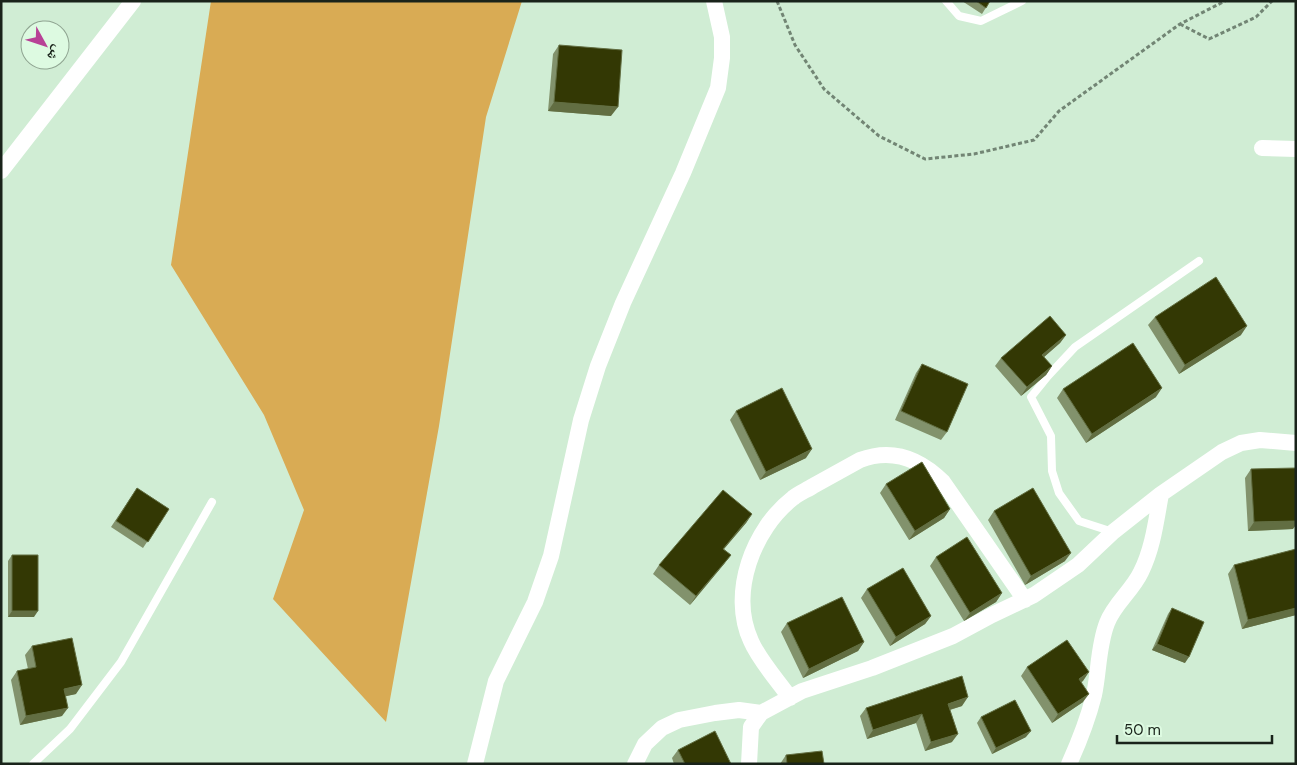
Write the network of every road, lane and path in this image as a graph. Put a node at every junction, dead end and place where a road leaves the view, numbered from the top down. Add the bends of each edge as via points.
1 (133, 1) edge
2 (714, 1) edge
3 (777, 1) edge
4 (946, 1) edge
5 (1022, 1) edge
6 (1225, 1) edge
7 (1272, 1) edge
8 (1180, 24) junction
9 (1262, 148) dead end
10 (1296, 149) edge
11 (1, 171) edge
12 (1199, 260) dead end
13 (1296, 443) edge
14 (1161, 494) junction
15 (212, 502) dead end
16 (1113, 532) junction
17 (1025, 600) junction
18 (790, 698) junction
19 (762, 713) junction
20 (32, 764) edge
21 (475, 764) edge
22 (635, 764) edge
23 (749, 764) edge
24 (1069, 764) edge

1 - 11 street
2 - 21 street via 722,37 718,88 598,366 581,420 551,556 535,602 496,681
3 - 8 path via 795,45 824,89 879,136 925,159 974,154 1034,140 1059,111
4 - 5 lane via 959,16 981,21
6 - 8 path
7 - 8 path via 1256,17 1209,39
9 - 10 street
12 - 16 lane via 1075,348 1030,397 1051,436 1052,471 1059,493 1079,521
13 - 14 street via 1260,440 1240,443
14 - 16 street
14 - 24 street via 1149,554 1140,574 1107,622 1094,695
15 - 20 lane via 121,662 70,729
16 - 17 street via 1078,564
17 - 18 street via 953,636
17 - 18 street via 934,473 914,460 900,456 886,454 860,460 794,497 766,527 749,562 743,597 746,629 760,656
18 - 19 street
19 - 22 street via 739,710 679,720 662,728 645,744
19 - 23 street via 752,727

